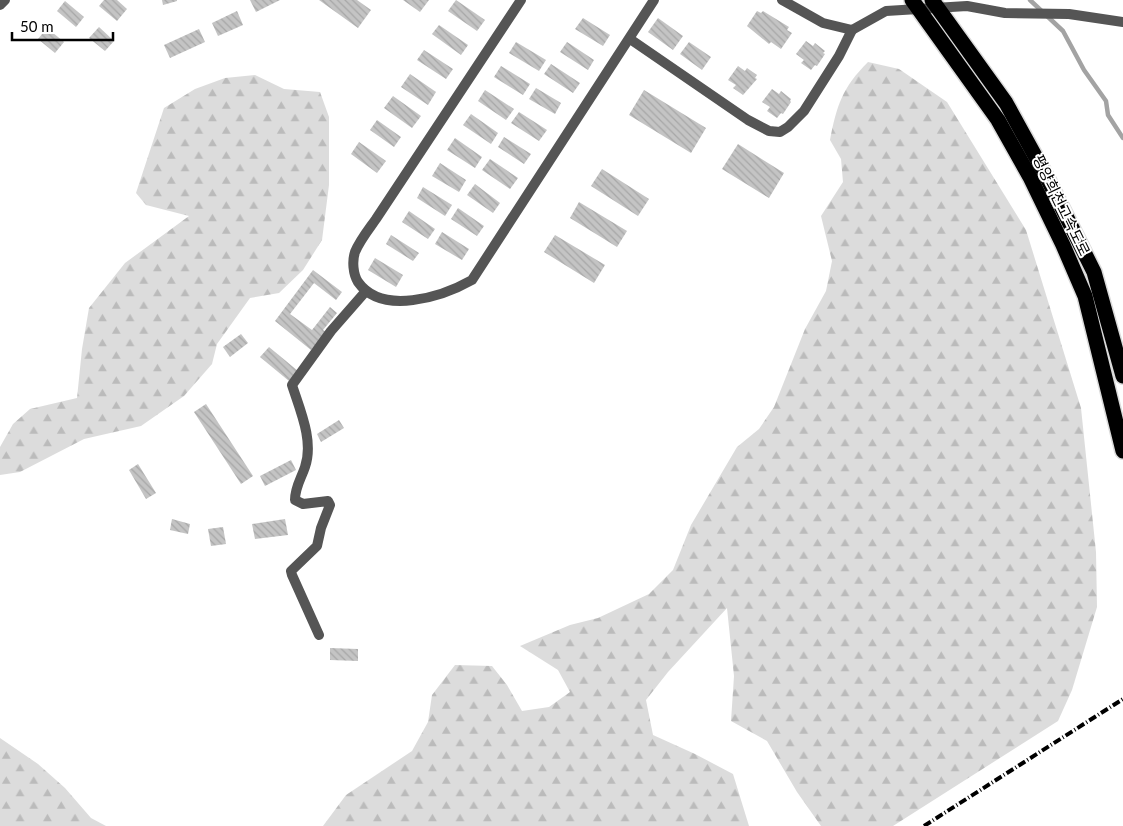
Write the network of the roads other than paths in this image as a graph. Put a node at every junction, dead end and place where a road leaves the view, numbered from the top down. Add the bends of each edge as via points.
1 (5, 0) edge
2 (521, 0) edge
3 (654, 0) edge
4 (782, 0) edge
5 (925, 4) edge
6 (0, 5) edge
7 (1123, 22) edge
8 (852, 30) junction
9 (630, 39) junction
10 (366, 291) junction
11 (1123, 376) edge
12 (1123, 451) edge
13 (319, 635) dead end

1 - 6 street
2 - 10 street via 355,252 357,280
3 - 9 street
4 - 8 street via 823,24
5 - 7 street via 967,6 1005,13 1069,14
5 - 8 street via 886,11
5 - 11 highway, 평양희천고속도로 via 1006,103 1045,174 1094,272
5 - 12 highway, 평양희천고속도로 via 998,120 1063,245 1085,296
8 - 9 street via 804,111 780,132 769,131 748,120
9 - 10 street via 472,280 458,288 409,301 375,296
10 - 13 street via 292,386 307,436 308,452 295,490 295,500 303,504 328,501 330,505 317,546 291,570

